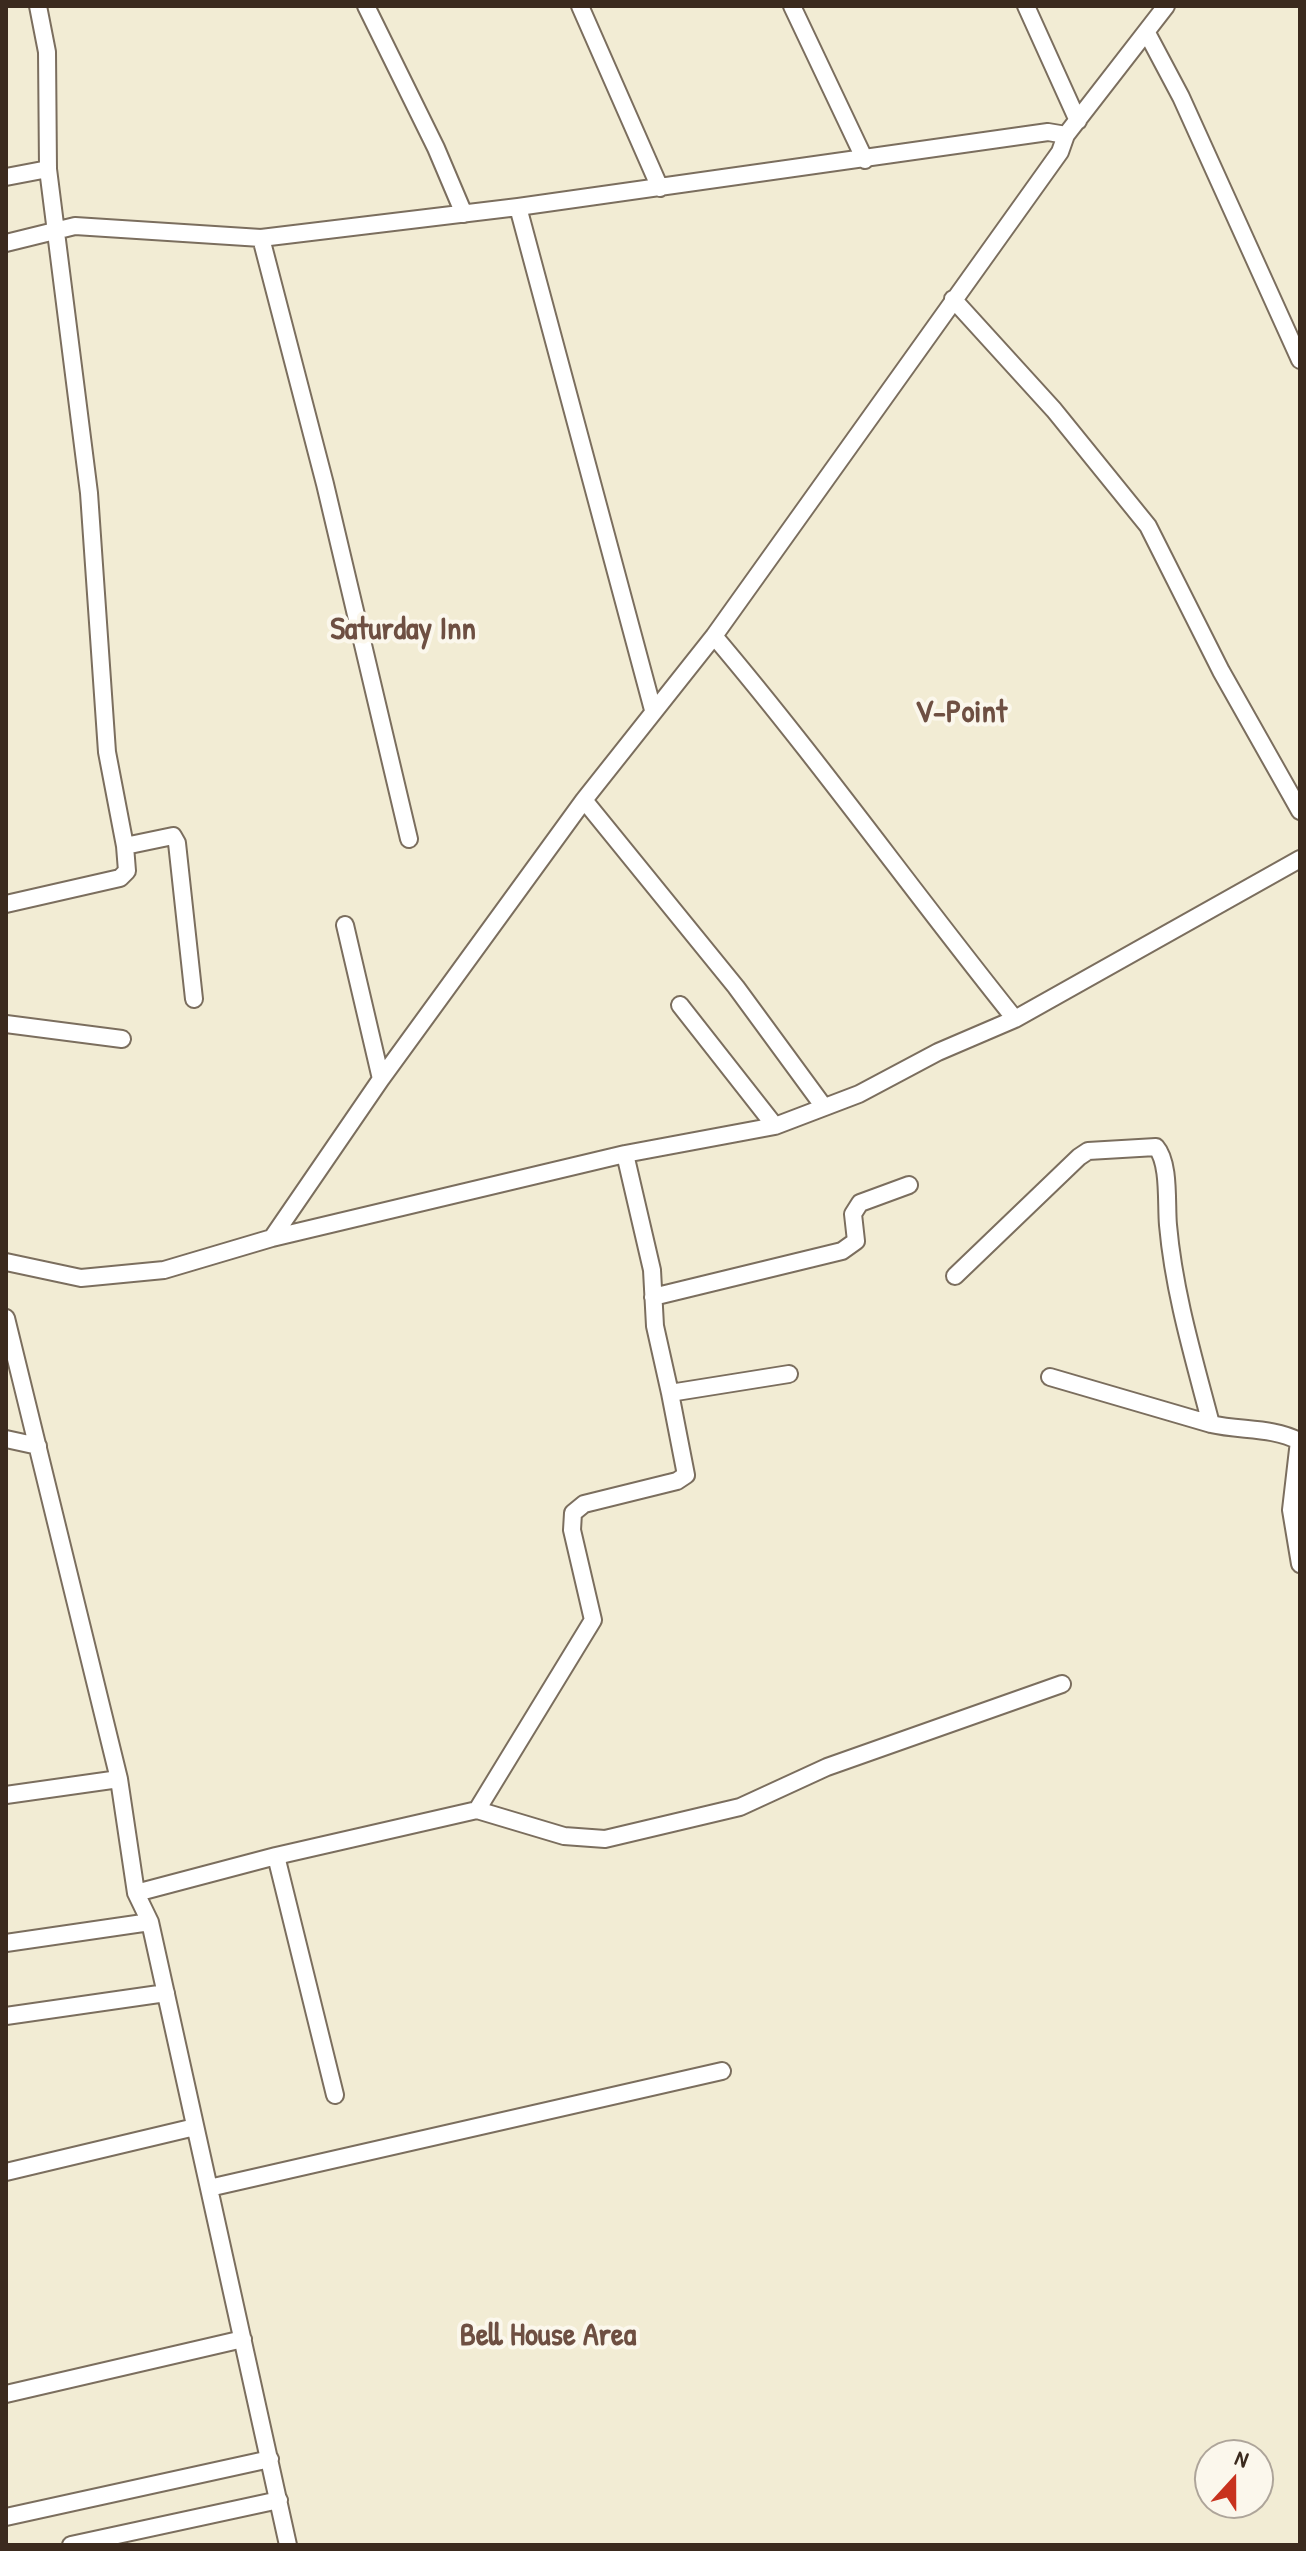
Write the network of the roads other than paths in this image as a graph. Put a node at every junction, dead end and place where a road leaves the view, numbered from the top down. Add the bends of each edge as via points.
1 (38, 6) edge
2 (366, 6) edge
3 (580, 6) edge
4 (792, 6) edge
5 (1026, 6) edge
6 (1166, 6) edge
7 (1147, 33) junction
8 (1078, 121) junction
9 (1066, 135) junction
10 (865, 160) junction
11 (48, 169) junction
12 (6, 177) edge
13 (660, 188) junction
14 (518, 207) junction
15 (464, 214) junction
16 (55, 229) junction
17 (261, 238) junction
18 (6, 243) edge
19 (953, 299) junction
20 (1300, 360) edge
21 (714, 636) junction
22 (653, 710) junction
23 (584, 800) junction
24 (1300, 811) edge
25 (409, 839) dead end
26 (125, 846) junction
27 (1300, 859) edge
28 (6, 904) edge
29 (345, 925) dead end
30 (194, 999) dead end
31 (680, 1005) dead end
32 (1015, 1019) junction
33 (6, 1024) edge
34 (122, 1039) dead end
35 (381, 1079) junction
36 (824, 1107) junction
37 (775, 1126) junction
38 (625, 1154) junction
39 (909, 1185) dead end
40 (272, 1238) junction
41 (6, 1262) edge
42 (955, 1276) dead end
43 (653, 1297) junction
44 (6, 1318) edge
45 (789, 1374) dead end
46 (1050, 1377) dead end
47 (670, 1393) junction
48 (1211, 1424) junction
49 (6, 1439) edge
50 (38, 1446) junction
51 (1300, 1564) edge
52 (1062, 1684) dead end
53 (119, 1779) junction
54 (6, 1795) edge
55 (477, 1810) junction
56 (276, 1856) junction
57 (136, 1893) junction
58 (150, 1922) junction
59 (6, 1943) edge
60 (166, 1993) junction
61 (6, 2016) edge
62 (722, 2071) dead end
63 (335, 2095) dead end
64 (195, 2127) junction
65 (6, 2172) edge
66 (209, 2188) junction
67 (243, 2339) junction
68 (6, 2394) edge
69 (270, 2459) junction
70 (279, 2500) junction
71 (6, 2517) edge
72 (71, 2545) edge
73 (288, 2545) edge

1 - 11 street via 47,52
2 - 15 street
3 - 13 street
4 - 10 street
5 - 8 street
6 - 7 street
7 - 8 street
7 - 20 street
8 - 9 street
9 - 10 street via 1048,132
9 - 19 street via 1060,152
10 - 13 street
11 - 12 street
11 - 16 street
13 - 14 street
14 - 15 street
14 - 22 street
15 - 17 street
16 - 17 street
16 - 18 street
16 - 26 street via 89,493 107,752
17 - 25 street
19 - 21 street
19 - 24 street via 1054,410 1148,526
21 - 22 street
21 - 32 street
22 - 23 street
23 - 35 street
23 - 36 street via 736,987
26 - 28 street via 127,871 120,878
26 - 30 street via 164,836 173,836 177,843
27 - 32 street
29 - 35 street
31 - 37 street
32 - 36 street
33 - 34 street
35 - 40 street
36 - 37 street
37 - 38 street
38 - 40 street
38 - 43 street via 652,1270
39 - 43 street via 860,1203 853,1214 856,1241 842,1251
40 - 41 street via 164,1270 81,1278
42 - 48 street via 1088,1151 1156,1147 1162,1159 1185,1326
43 - 47 street
44 - 50 street
45 - 47 street
46 - 48 street
47 - 55 street via 686,1475 584,1504 573,1513 572,1530 593,1620
48 - 51 street via 1282,1432 1299,1441 1291,1510
49 - 50 street
50 - 53 street
52 - 55 street via 827,1767 740,1807 605,1839 564,1836
53 - 54 street
53 - 57 street
55 - 56 street
56 - 57 street
56 - 63 street
57 - 58 street
58 - 59 street
58 - 60 street
60 - 61 street
60 - 64 street
62 - 66 street
64 - 65 street
64 - 66 street
66 - 67 street
67 - 68 street
67 - 69 street
69 - 70 street
69 - 71 street
70 - 72 street
70 - 73 street

